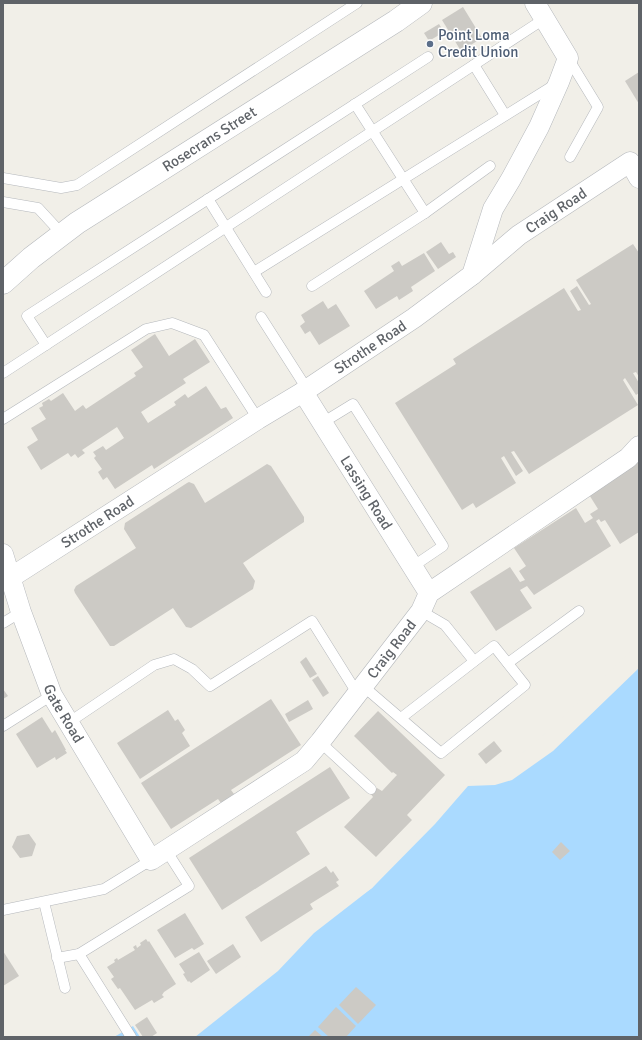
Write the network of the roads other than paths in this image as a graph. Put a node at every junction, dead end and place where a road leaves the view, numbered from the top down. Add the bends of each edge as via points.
1 (357, 3) edge
2 (421, 3) edge
3 (540, 9) edge
4 (428, 57) dead end
5 (568, 58) junction
6 (474, 65) junction
7 (559, 82) junction
8 (355, 104) junction
9 (505, 115) junction
10 (373, 132) junction
11 (570, 157) dead end
12 (490, 166) dead end
13 (3, 178) edge
14 (639, 178) edge
15 (403, 179) junction
16 (208, 199) junction
17 (3, 202) edge
18 (425, 213) junction
19 (226, 228) junction
20 (62, 234) junction
21 (254, 272) junction
22 (472, 275) junction
23 (3, 283) edge
24 (312, 286) dead end
25 (266, 292) dead end
26 (260, 317) dead end
27 (46, 345) junction
28 (3, 373) edge
29 (305, 390) junction
30 (3, 419) edge
31 (258, 419) junction
32 (322, 423) junction
33 (639, 446) edge
34 (3, 554) edge
35 (412, 567) junction
36 (10, 578) junction
37 (425, 602) junction
38 (579, 611) dead end
39 (20, 612) junction
40 (3, 623) edge
41 (474, 661) junction
42 (508, 663) junction
43 (360, 690) junction
44 (52, 695) junction
45 (401, 718) junction
46 (68, 723) junction
47 (3, 726) edge
48 (320, 742) junction
49 (371, 789) dead end
50 (158, 855) junction
51 (44, 902) junction
52 (3, 910) edge
53 (79, 954) junction
54 (58, 958) junction
55 (65, 988) dead end
56 (131, 1037) edge

1 - 13 lane via 77,185 61,188
2 - 20 street, Rosecrans Street
3 - 5 street
3 - 6 lane
4 - 8 lane
5 - 7 street
5 - 11 lane via 598,107
6 - 9 lane
6 - 10 lane
7 - 9 lane
7 - 22 street via 539,127 493,209
8 - 10 lane
8 - 16 lane
9 - 15 lane
10 - 15 lane
10 - 19 lane
12 - 18 lane
14 - 22 street, Craig Road via 630,162 519,235
15 - 18 lane
15 - 21 lane
16 - 19 lane
16 - 27 lane via 27,316
17 - 20 lane via 38,208
18 - 24 lane
19 - 21 lane
19 - 27 lane
20 - 23 street, Rosecrans Street
21 - 25 lane
22 - 29 street, Strothe Road via 414,318
26 - 29 lane
27 - 28 lane
29 - 31 street, Strothe Road
29 - 32 street, Lassing Road
30 - 31 lane via 146,329 172,324 204,335
31 - 36 street, Strothe Road
32 - 35 street, Lassing Road
32 - 35 lane via 353,404 443,546
33 - 37 street, Craig Road via 628,458
34 - 36 street, Gate Road
35 - 37 street, Lassing Road
36 - 39 street, Gate Road
37 - 41 lane
37 - 43 street, Craig Road
38 - 42 lane
39 - 40 lane
39 - 44 street, Gate Road
41 - 42 lane via 494,646
41 - 45 lane
42 - 45 lane via 525,685 441,753
43 - 45 lane
43 - 46 lane via 312,621 210,686 174,659 154,665
43 - 48 street, Craig Road
44 - 46 street, Gate Road
44 - 47 lane
46 - 50 street, Gate Road
48 - 49 lane
48 - 50 street, Craig Road via 304,761
50 - 51 lane via 104,889
50 - 53 lane via 189,886
51 - 52 lane
51 - 54 lane
53 - 54 lane
53 - 56 lane
54 - 55 lane

